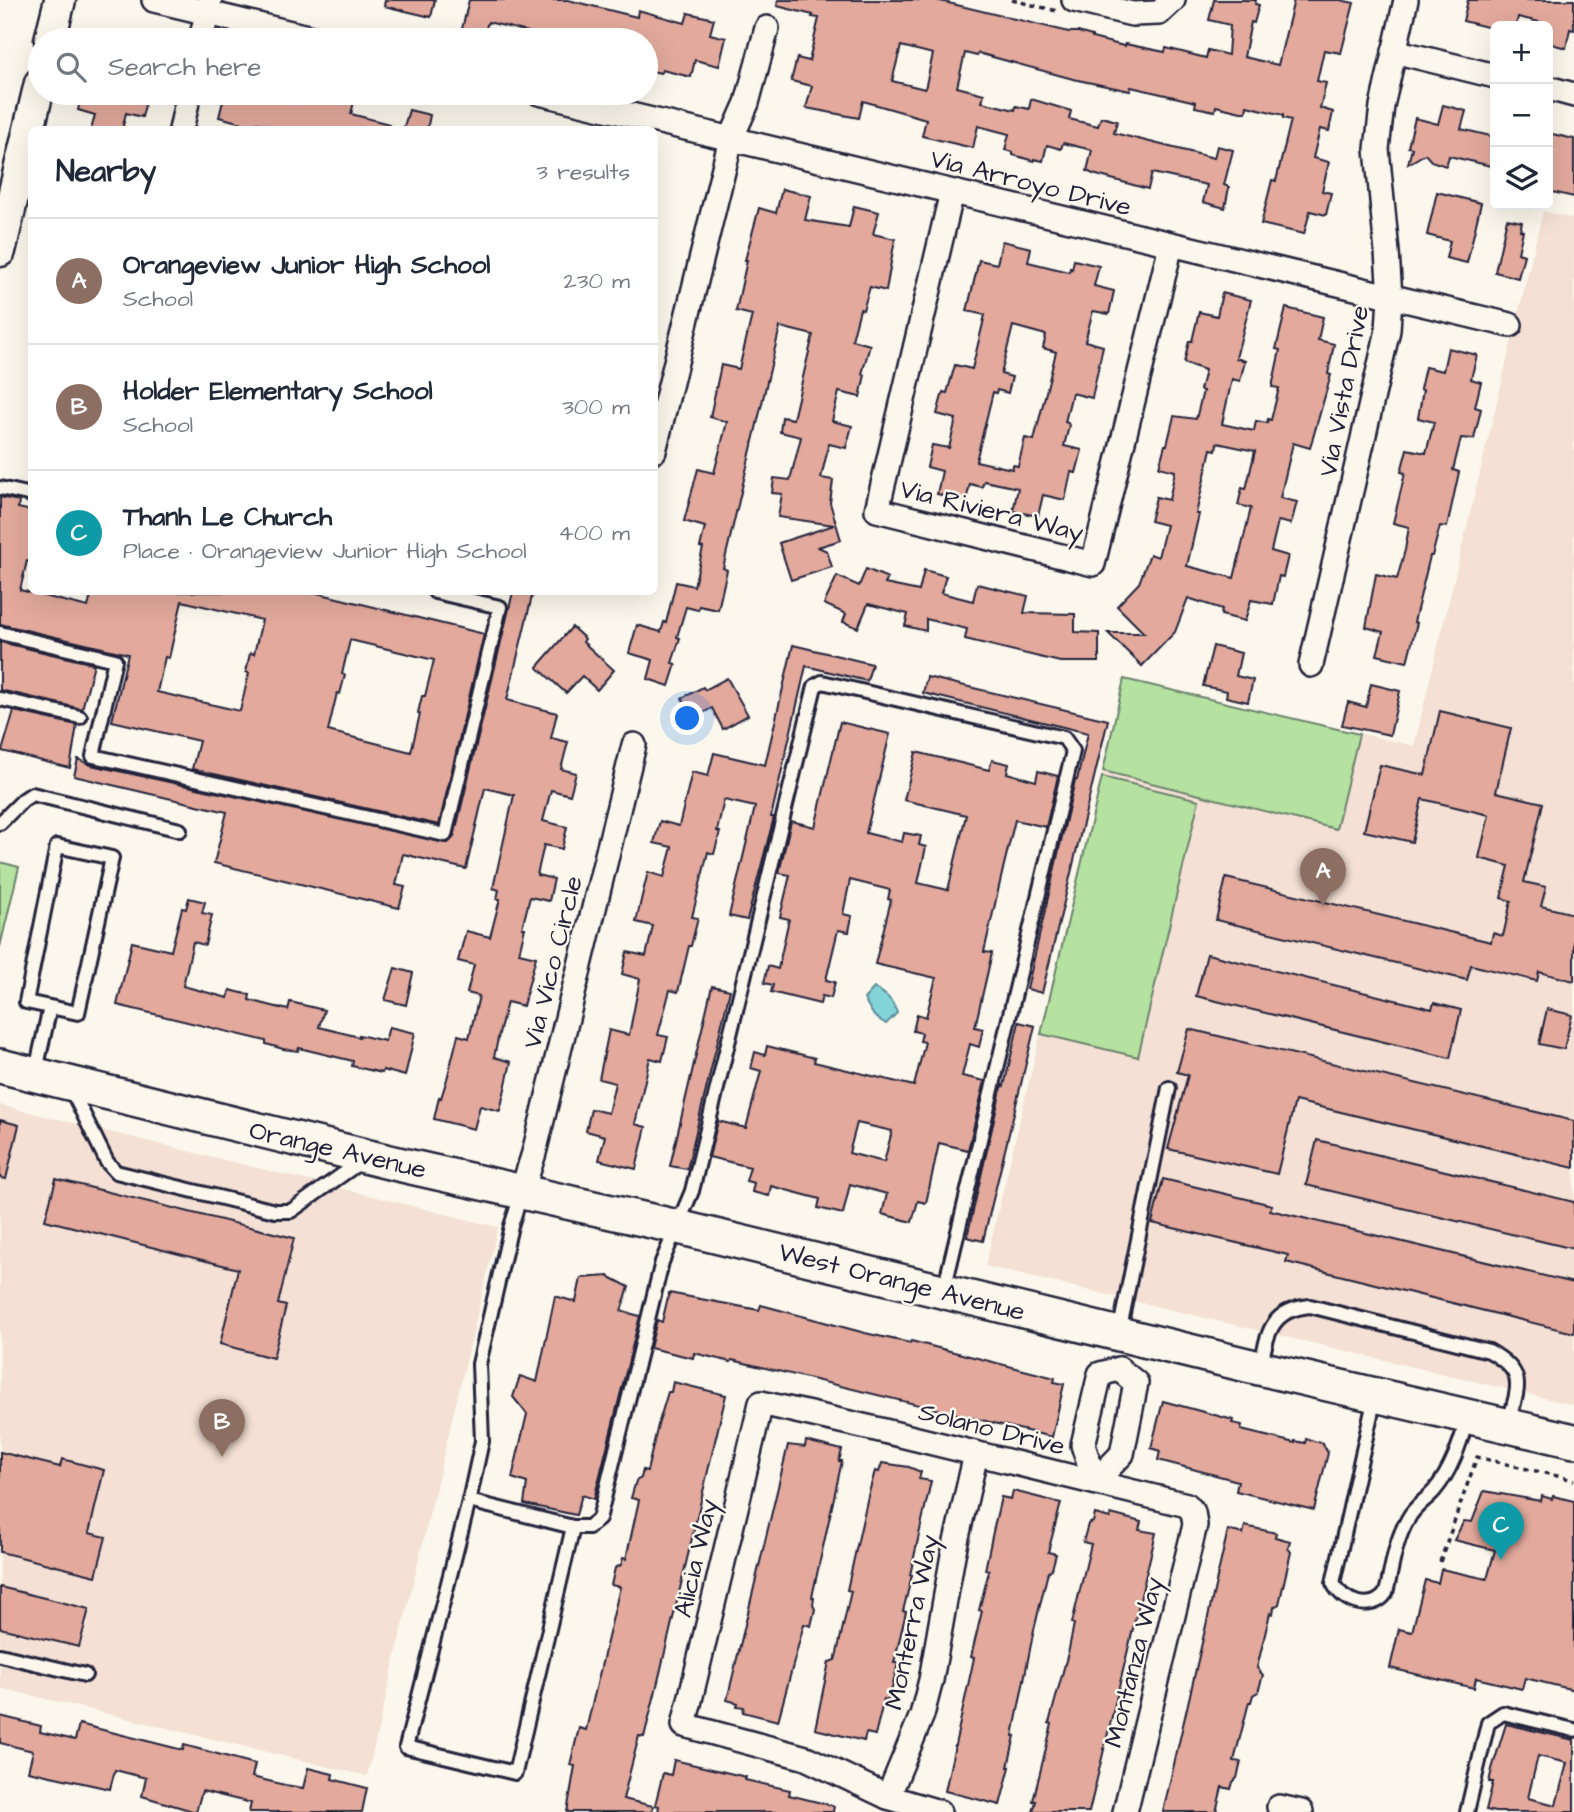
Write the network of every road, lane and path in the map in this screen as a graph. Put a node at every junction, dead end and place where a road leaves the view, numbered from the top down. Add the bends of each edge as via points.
1 (60, 0) edge
2 (155, 0) edge
3 (1074, 0) edge
4 (1406, 0) edge
5 (209, 6) edge
6 (1166, 7) edge
7 (53, 28) edge
8 (204, 28) edge
9 (281, 28) edge
10 (767, 28) dead end
11 (1394, 51) junction
12 (1490, 75) edge
13 (1553, 89) edge
14 (1574, 95) edge
15 (35, 105) edge
16 (186, 105) edge
17 (589, 105) edge
18 (30, 126) edge
19 (182, 126) edge
20 (28, 133) edge
21 (731, 139) junction
22 (952, 192) junction
23 (1171, 245) junction
24 (0, 251) edge
25 (1390, 297) junction
26 (1510, 325) dead end
27 (658, 435) edge
28 (0, 488) edge
29 (28, 494) edge
30 (448, 595) edge
31 (0, 633) edge
32 (1311, 665) dead end
33 (0, 699) edge
34 (80, 717) dead end
35 (634, 745) dead end
36 (0, 823) edge
37 (180, 830) dead end
38 (50, 1007) junction
39 (0, 1066) edge
40 (35, 1075) junction
41 (67, 1083) junction
42 (1168, 1088) dead end
43 (367, 1157) junction
44 (522, 1191) junction
45 (678, 1227) junction
46 (944, 1291) junction
47 (1123, 1334) junction
48 (1259, 1368) junction
49 (1119, 1369) junction
50 (1376, 1394) junction
51 (761, 1403) joint
52 (1091, 1412) junction
53 (1468, 1415) junction
54 (1129, 1420) junction
55 (1508, 1426) junction
56 (1574, 1441) edge
57 (976, 1454) junction
58 (1574, 1480) edge
59 (1095, 1482) junction
60 (468, 1501) junction
61 (1195, 1525) joint
62 (573, 1527) junction
63 (1440, 1562) dead end
64 (0, 1655) edge
65 (85, 1675) dead end
66 (1574, 1730) edge
67 (888, 1797) junction
68 (939, 1812) edge
69 (1125, 1812) edge
70 (1467, 1812) edge

1 - 7 street
2 - 5 street
3 - 6 street via 1132,14
4 - 11 street, Via Vista Drive
5 - 8 street
5 - 9 street
10 - 21 street via 747,103
11 - 12 street
11 - 25 street, Via Vista Drive via 1377,149
13 - 14 street
15 - 18 street
16 - 19 street
17 - 21 street, Via Arroyo Drive
20 - 24 street
21 - 22 street, Via Arroyo Drive
21 - 27 street
22 - 23 street, Via Arroyo Drive
22 - 23 street, Via Riviera Way via 877,510 1093,564
23 - 25 street, Via Arroyo Drive
25 - 26 street, Via Arroyo Drive
25 - 32 street, Via Vista Drive via 1388,330
28 - 29 lane
30 - 31 lane via 500,607 445,835 93,756 115,660
33 - 34 lane
35 - 44 street, Via Vico Circle
36 - 37 lane via 32,794
38 - 38 lane via 78,1013 112,858 57,846 26,1002
38 - 40 lane
39 - 40 main road, Orange Avenue
40 - 41 main road, Orange Avenue
41 - 43 main road, Orange Avenue
41 - 43 lane via 116,1172 275,1212 291,1211
42 - 47 lane
43 - 44 main road, Orange Avenue
44 - 45 main road, Orange Avenue
44 - 60 lane via 480,1364 482,1441
45 - 46 main road, West Orange Avenue
45 - 46 lane via 692,1191 815,686 822,682 1064,738 1073,751
45 - 62 lane via 662,1262 599,1519 589,1527
46 - 47 main road, West Orange Avenue
47 - 48 main road, West Orange Avenue
47 - 49 street
48 - 50 main road, West Orange Avenue
48 - 55 lane via 1274,1322 1295,1307 1310,1306 1489,1351 1504,1359 1517,1378
49 - 52 street via 1100,1374
49 - 54 street via 1136,1383
50 - 53 main road, West Orange Avenue
50 - 53 lane via 1333,1583 1347,1599 1359,1603 1381,1600 1405,1524 1451,1465
51 - 57 street, Solano Drive
51 - 67 street, Alicia Way via 684,1725 806,1758
52 - 54 street
52 - 59 street via 1083,1445
53 - 55 main road, West Orange Avenue
54 - 59 street via 1122,1454
55 - 56 main road, West Orange Avenue
57 - 59 street, Solano Drive
57 - 67 street, Monterra Way via 925,1703
58 - 63 path via 1477,1457
59 - 61 street, Solano Drive via 1187,1505
60 - 62 lane
60 - 62 lane via 406,1747 515,1773
61 - 69 street, Montanza Way
64 - 65 lane
66 - 70 lane via 1503,1713 1493,1718
67 - 68 street

